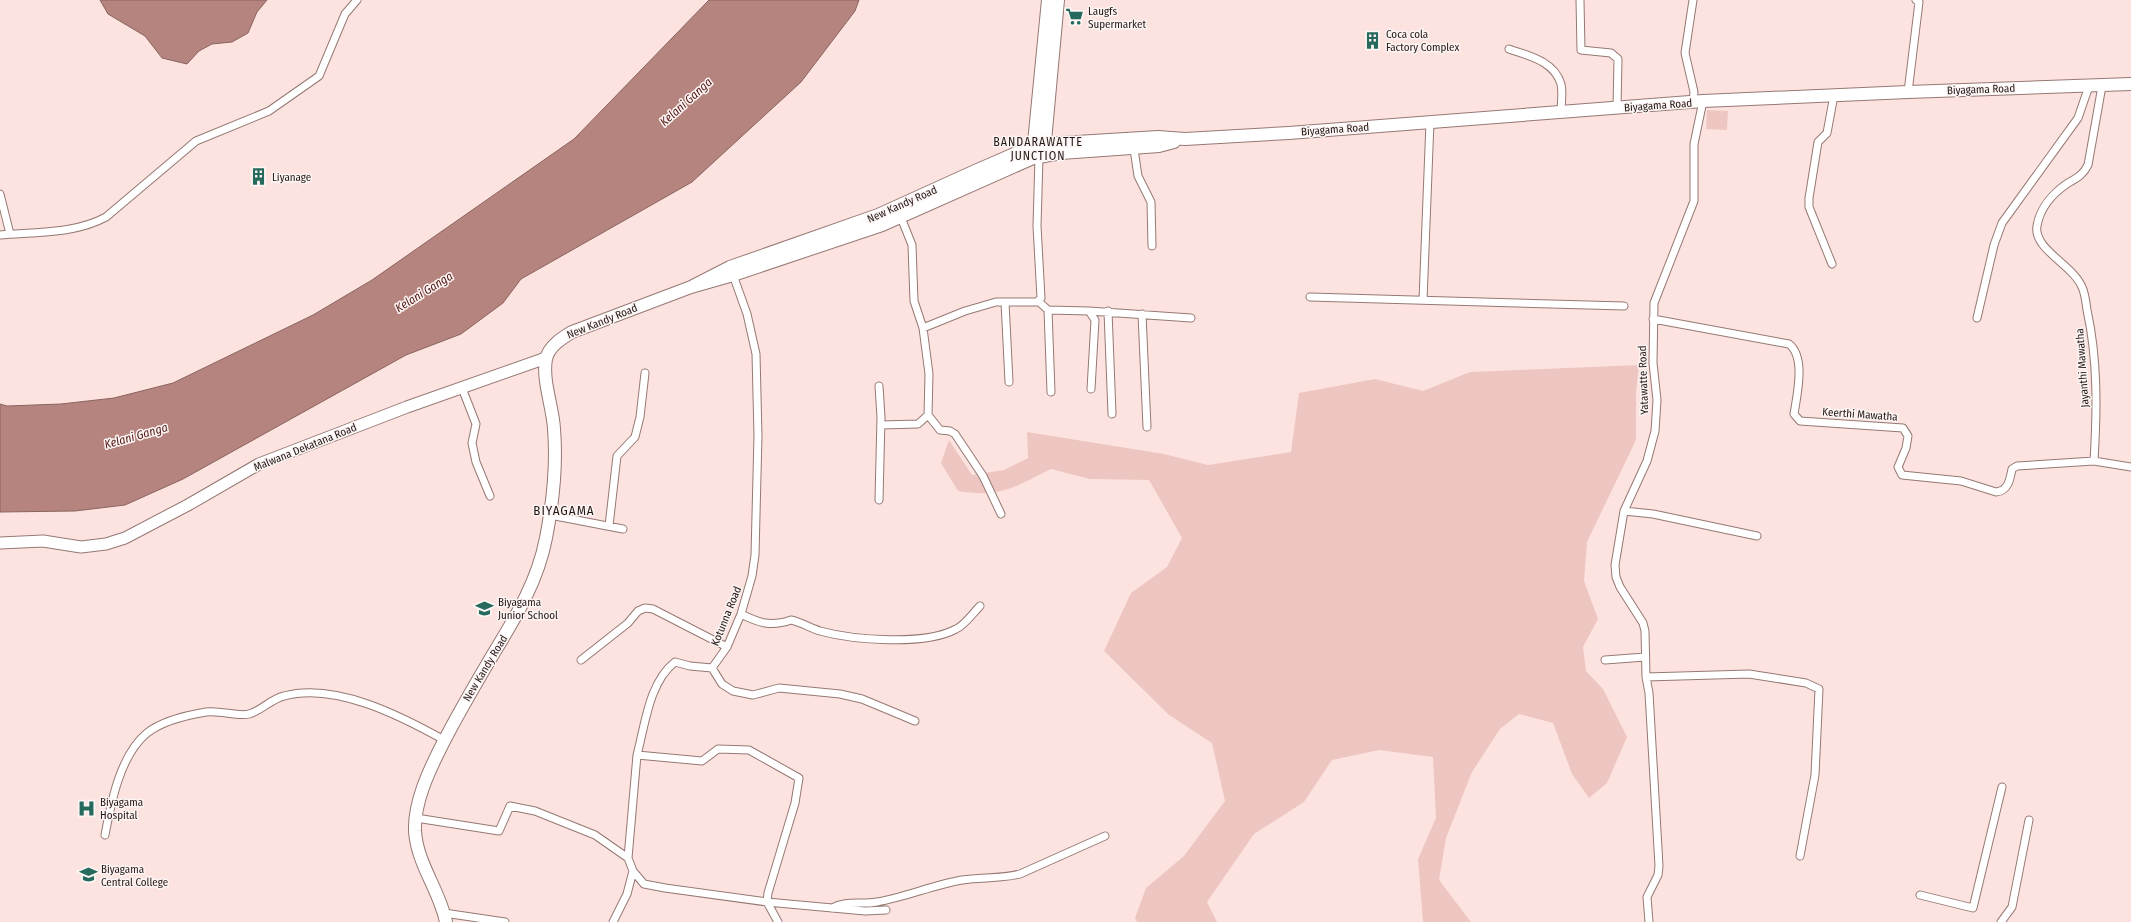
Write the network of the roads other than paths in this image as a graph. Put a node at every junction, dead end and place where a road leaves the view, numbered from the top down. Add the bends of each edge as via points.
1 (357, 0) edge
2 (1048, 0) edge
3 (1058, 0) edge
4 (1580, 0) edge
5 (1693, 0) edge
6 (1916, 0) edge
7 (1509, 49) dead end
8 (2131, 84) edge
9 (2089, 86) junction
10 (2102, 86) junction
11 (1908, 92) junction
12 (1834, 95) junction
13 (1698, 101) junction
14 (1618, 108) junction
15 (1561, 112) junction
16 (1430, 122) junction
17 (1185, 139) junction
18 (1134, 148) junction
19 (1039, 152) junction
20 (0, 194) edge
21 (899, 212) junction
22 (10, 234) junction
23 (0, 235) edge
24 (1152, 246) dead end
25 (1832, 264) dead end
26 (731, 271) junction
27 (1310, 297) dead end
28 (1423, 300) junction
29 (1038, 301) junction
30 (1005, 302) junction
31 (1624, 306) dead end
32 (1048, 310) junction
33 (1089, 311) junction
34 (1108, 311) junction
35 (1142, 314) junction
36 (1191, 318) dead end
37 (1977, 318) dead end
38 (1653, 319) junction
39 (923, 328) junction
40 (546, 358) junction
41 (645, 373) dead end
42 (1009, 382) dead end
43 (878, 386) dead end
44 (462, 388) junction
45 (1091, 389) dead end
46 (1051, 392) dead end
47 (1112, 414) dead end
48 (928, 415) junction
49 (881, 425) junction
50 (1147, 427) dead end
51 (2094, 461) junction
52 (2131, 467) edge
53 (490, 496) dead end
54 (879, 500) dead end
55 (1624, 511) junction
56 (1001, 514) dead end
57 (550, 515) junction
58 (608, 526) junction
59 (623, 529) dead end
60 (1757, 536) dead end
61 (0, 543) edge
62 (980, 606) dead end
63 (741, 614) junction
64 (727, 646) junction
65 (1645, 657) junction
66 (581, 660) dead end
67 (1605, 660) dead end
68 (712, 668) junction
69 (1646, 677) junction
70 (915, 721) dead end
71 (444, 740) junction
72 (637, 754) junction
73 (2002, 787) dead end
74 (416, 818) junction
75 (2029, 820) dead end
76 (104, 835) dead end
77 (1104, 836) dead end
78 (1800, 856) dead end
79 (628, 858) junction
80 (634, 871) junction
81 (1920, 895) dead end
82 (767, 902) junction
83 (832, 908) junction
84 (886, 910) dead end
85 (445, 917) edge
86 (505, 922) edge
87 (613, 922) edge
88 (778, 922) edge
89 (1649, 922) edge
90 (2001, 922) edge

1 - 22 street via 345,14 320,76 269,111 196,141 106,217 94,224 78,229
2 - 19 main road
3 - 19 main road
4 - 14 street via 1581,50 1611,53 1618,59
5 - 13 street, Yatawatte Road via 1686,53
6 - 11 street via 1919,2
7 - 15 street via 1542,60 1555,72 1561,85
8 - 10 main road, Biyagama Road
9 - 10 main road, Biyagama Road
9 - 11 main road, Biyagama Road
9 - 37 street via 2078,118 2002,223 1994,245
10 - 51 street, Jayanthi Mawatha via 2088,165 2084,173 2067,184 2044,205 2036,234 2083,287 2095,362
11 - 12 main road, Biyagama Road
12 - 13 main road, Biyagama Road
12 - 25 street via 1827,133 1818,142 1809,198 1809,207
13 - 14 main road, Biyagama Road
13 - 38 street, Yatawatte Road via 1694,144 1694,201 1654,303
14 - 15 main road, Biyagama Road
15 - 16 main road, Biyagama Road
16 - 17 main road, Biyagama Road
16 - 28 street
17 - 18 main road, Biyagama Road via 1158,146
17 - 19 main road, Biyagama Road via 1158,137
18 - 19 main road, Biyagama Road
18 - 24 street via 1138,176 1151,202
19 - 21 main road, New Kandy Road
19 - 29 street via 1036,226 1041,294
20 - 22 street
21 - 26 main road, New Kandy Road via 855,224
21 - 39 street via 912,245 914,301
22 - 23 street
26 - 40 main road, New Kandy Road via 572,332 558,341
26 - 63 street, Kotunna Road via 753,335 758,389 755,555
27 - 28 street
28 - 31 street
29 - 30 street
29 - 32 street
30 - 39 street via 996,302 966,311
30 - 42 street
32 - 33 street
32 - 46 street
33 - 34 street
33 - 45 street via 1095,320
34 - 35 street
34 - 47 street
35 - 36 street
35 - 50 street
38 - 51 street, Keerthi Mawatha via 1789,344 1795,349 1798,357 1794,414 1800,421 1903,428 1908,436 1898,467 1902,474 1961,481 2002,492 2011,478 2012,469 2016,466
38 - 55 street, Yatawatte Road via 1653,363 1657,400 1655,431 1647,461
39 - 48 street via 929,374
40 - 44 main road, Malwana Dekatana Road
40 - 57 main road, New Kandy Road via 555,446
41 - 58 street via 635,437 617,456
43 - 49 street
44 - 53 street via 476,424 472,443 476,462
44 - 61 main road, Malwana Dekatana Road via 259,464 125,538 106,544 81,546 43,541
48 - 49 street via 918,424
48 - 56 street via 940,430 955,434 976,464
49 - 54 street
51 - 52 street
55 - 60 street via 1653,514
55 - 65 street, Yatawatte Road via 1617,544 1616,577 1643,623
57 - 58 street
57 - 71 main road, New Kandy Road via 540,563 530,588
58 - 59 street
62 - 63 street via 957,629 903,640 856,637 820,631 791,620 768,625
63 - 64 street, Kotunna Road
64 - 66 street via 653,609 645,608 638,611 628,623
64 - 68 street, Kotunna Road
65 - 67 street
65 - 69 street, Yatawatte Road
68 - 70 street via 722,684 733,691 754,695 779,688 840,694 862,699
68 - 72 street via 675,662 668,667 650,702
69 - 78 street via 1749,674 1806,683 1819,689 1815,775
69 - 89 street, Yatawatte Road via 1651,724 1658,866 1658,875 1647,897
71 - 74 main road, New Kandy Road via 425,782
71 - 76 street via 377,707 328,694 305,692 283,696 248,714 220,711 183,716 147,733 132,749 113,795
72 - 79 street
72 - 82 street via 702,761 718,749 749,750 799,778 795,803
73 - 81 street via 1972,908
74 - 79 street via 499,831 510,806 536,811 595,835
74 - 85 main road, New Kandy Road via 415,831 419,853
75 - 90 street via 2012,907
77 - 83 street via 1020,874 962,880 880,902 840,904
79 - 80 street
80 - 82 street via 644,884
80 - 87 street via 627,894
82 - 83 street
82 - 88 street
83 - 84 street
85 - 86 street

